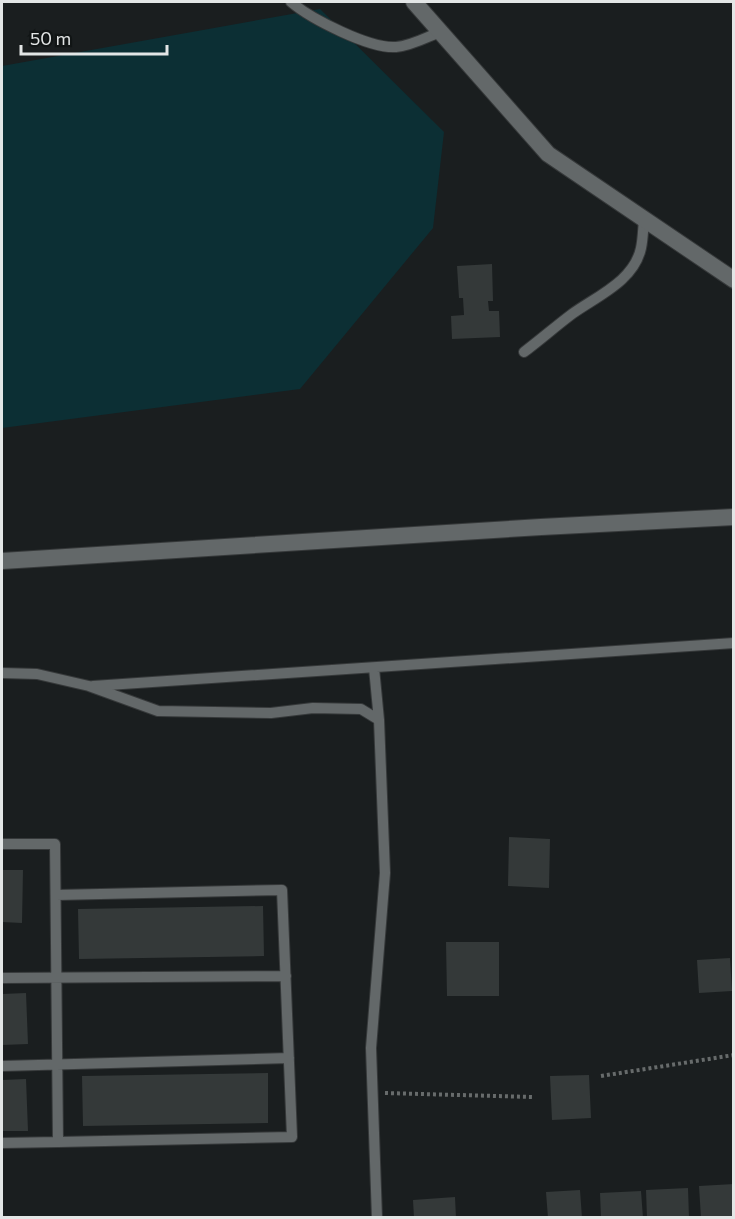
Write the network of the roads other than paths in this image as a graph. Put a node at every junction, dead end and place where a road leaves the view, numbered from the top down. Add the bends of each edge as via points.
1 (291, 2) edge
2 (414, 2) edge
3 (440, 32) junction
4 (644, 220) junction
5 (734, 280) edge
6 (524, 352) dead end
7 (734, 517) edge
8 (2, 561) edge
9 (734, 643) edge
10 (374, 668) junction
11 (2, 673) edge
12 (89, 686) junction
13 (379, 720) junction
14 (2, 844) edge
15 (56, 895) junction
16 (286, 976) junction
17 (2, 978) edge
18 (57, 978) junction
19 (289, 1058) junction
20 (57, 1065) junction
21 (2, 1066) edge
22 (58, 1142) junction
23 (2, 1143) edge
24 (377, 1218) edge

1 - 3 lane via 317,20 381,47 399,47
2 - 3 main road
3 - 4 main road via 548,154
4 - 5 main road
4 - 6 lane via 641,249 619,283
7 - 8 main road
9 - 10 lane
10 - 12 lane
10 - 13 lane
11 - 12 lane via 37,674
12 - 13 lane via 158,711 271,713 313,708 361,709
13 - 24 lane via 385,873 371,1048
14 - 15 lane via 55,844
15 - 16 lane via 282,890
15 - 18 lane
16 - 18 lane
16 - 19 lane
17 - 18 lane
18 - 20 lane
19 - 20 lane
19 - 22 lane via 292,1137
20 - 21 lane
20 - 22 lane
22 - 23 lane

